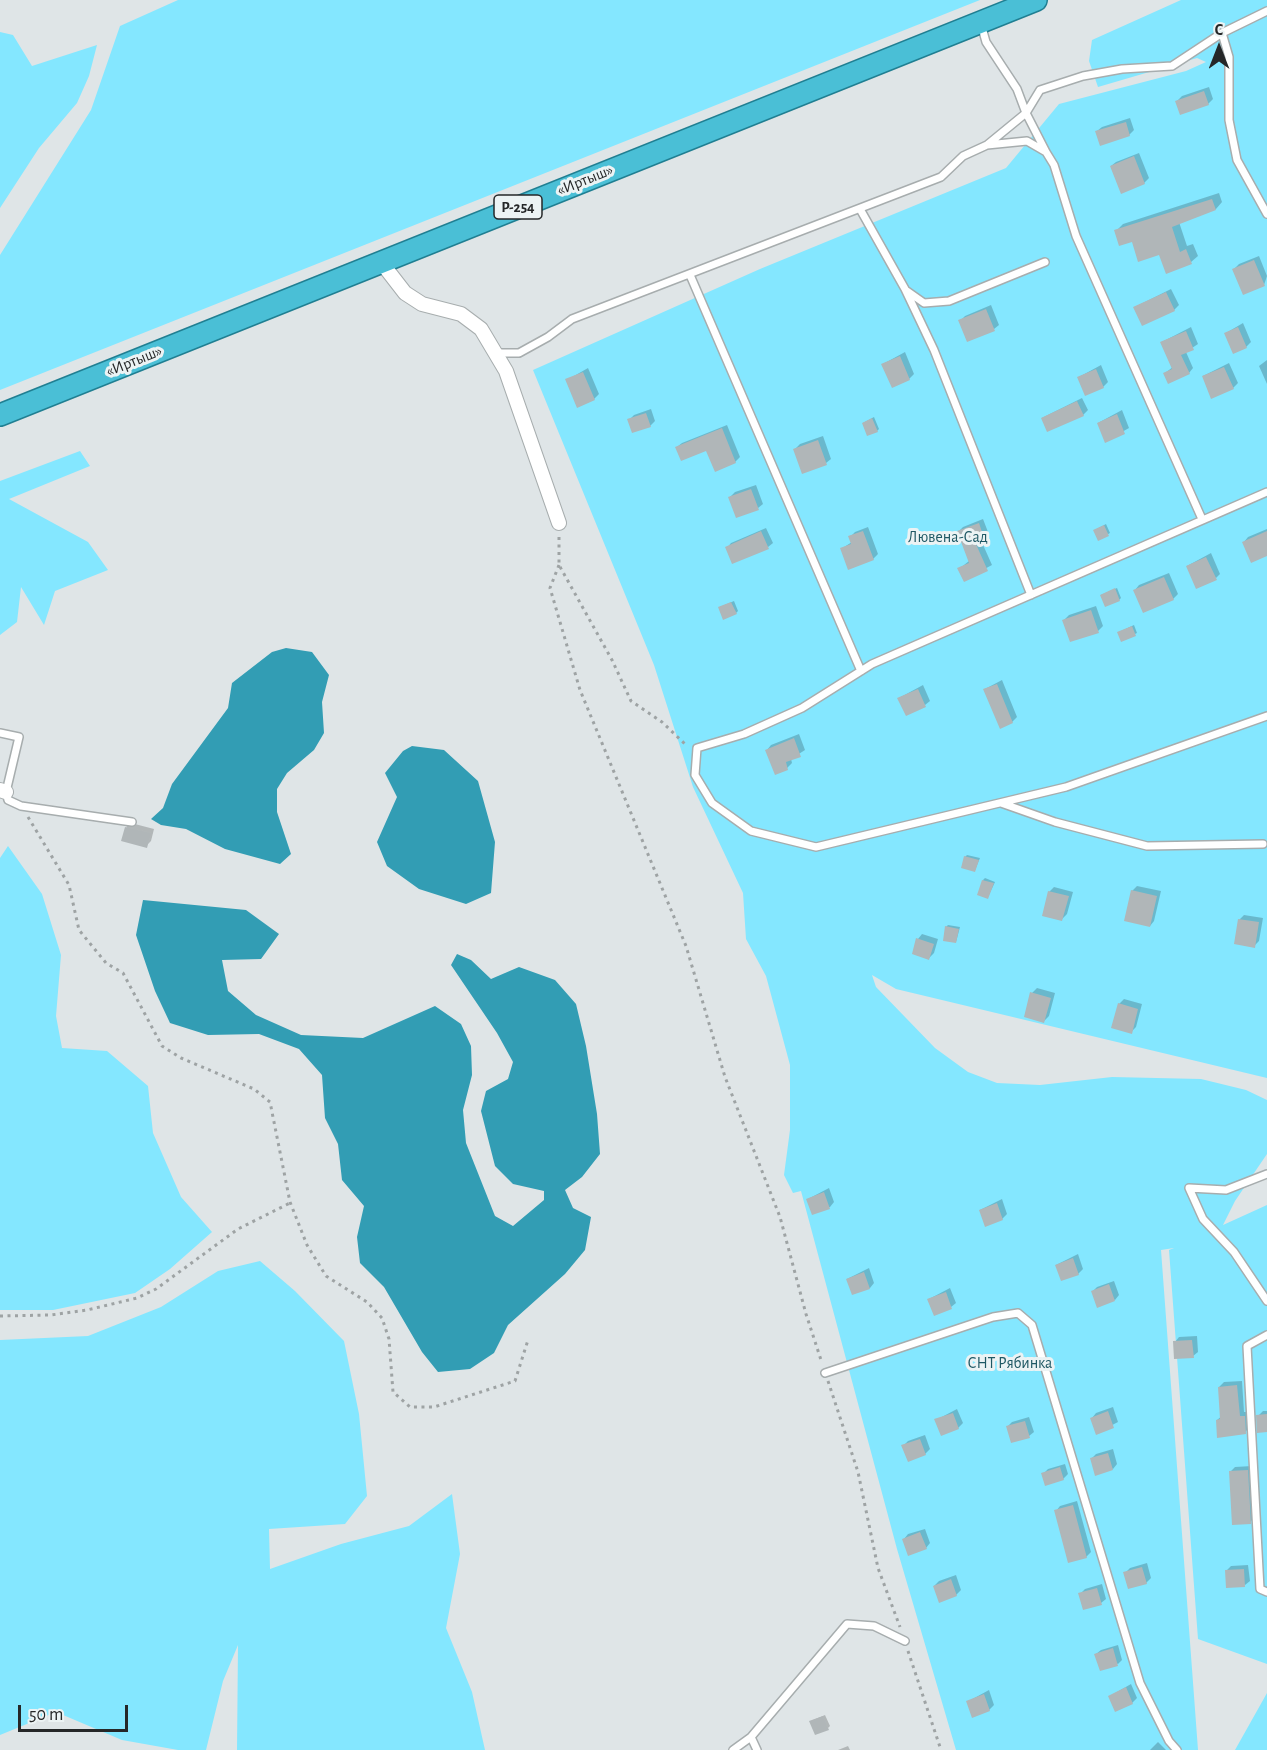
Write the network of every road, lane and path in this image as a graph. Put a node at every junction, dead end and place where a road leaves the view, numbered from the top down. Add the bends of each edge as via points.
1 (1036, 0) edge
2 (1267, 11) edge
3 (981, 22) junction
4 (1222, 33) junction
5 (1026, 113) junction
6 (987, 145) junction
7 (1046, 152) junction
8 (860, 208) junction
9 (1267, 214) edge
10 (381, 262) junction
11 (1045, 262) dead end
12 (690, 275) junction
13 (905, 289) junction
14 (497, 353) junction
15 (0, 415) edge
16 (1267, 492) edge
17 (1202, 519) junction
18 (559, 523) joint
19 (559, 565) junction
20 (1031, 595) junction
21 (861, 671) junction
22 (1267, 717) edge
23 (0, 733) edge
24 (698, 748) junction
25 (3, 791) edge
26 (1001, 803) junction
27 (21, 806) junction
28 (132, 822) dead end
29 (1263, 844) dead end
30 (1267, 1174) edge
31 (290, 1202) junction
32 (1267, 1301) edge
33 (0, 1316) edge
34 (1267, 1335) edge
35 (528, 1340) dead end
36 (825, 1373) junction
37 (1267, 1592) edge
38 (905, 1641) junction
39 (751, 1737) junction
40 (733, 1750) edge
41 (756, 1750) edge
42 (941, 1750) edge
43 (1177, 1750) edge

1 - 3 highway, «Иртыш» / Р-254
2 - 4 lane
3 - 5 lane via 986,42 1017,89
3 - 10 highway, «Иртыш» / Р-254
4 - 5 lane via 1172,66 1083,76 1040,90
4 - 9 lane via 1229,57 1229,120 1237,160
5 - 6 lane
5 - 7 lane
6 - 7 lane via 1027,141
6 - 8 lane via 963,156 941,177
7 - 17 lane via 1054,165 1076,236
8 - 12 lane
8 - 13 lane
10 - 14 street via 405,293 422,304 461,314 481,329
10 - 15 highway, «Иртыш» / Р-254
11 - 13 lane via 949,301 924,303
12 - 14 lane via 572,319 519,353
12 - 21 lane
13 - 20 lane via 934,350
14 - 18 street
16 - 17 lane
17 - 20 lane
18 - 19 path
19 - 24 path via 631,701 662,722 684,745
19 - 36 path via 550,588 580,690 686,946 725,1077 780,1217
20 - 21 lane
21 - 24 lane via 802,708 744,734
22 - 26 lane via 1066,788
23 - 25 lane via 19,737
24 - 26 lane via 695,775 712,803 751,831 816,847
25 - 27 lane via 8,800
26 - 29 lane via 1147,846
27 - 28 lane
27 - 31 path via 69,885 80,930 106,963 123,973 162,1046 254,1089 270,1102
30 - 32 lane via 1226,1190 1189,1188 1203,1219 1234,1252
31 - 33 path via 238,1229 156,1289 137,1298 51,1315
31 - 35 path via 307,1245 326,1276 367,1302 382,1318 389,1339 393,1392 410,1407 434,1407 515,1381
34 - 37 lane via 1247,1346 1260,1589
36 - 38 path via 858,1472 878,1568
36 - 43 lane via 993,1317 1018,1313 1032,1325 1140,1683
38 - 39 lane via 874,1626 847,1624
38 - 42 path
39 - 40 lane
39 - 41 lane

